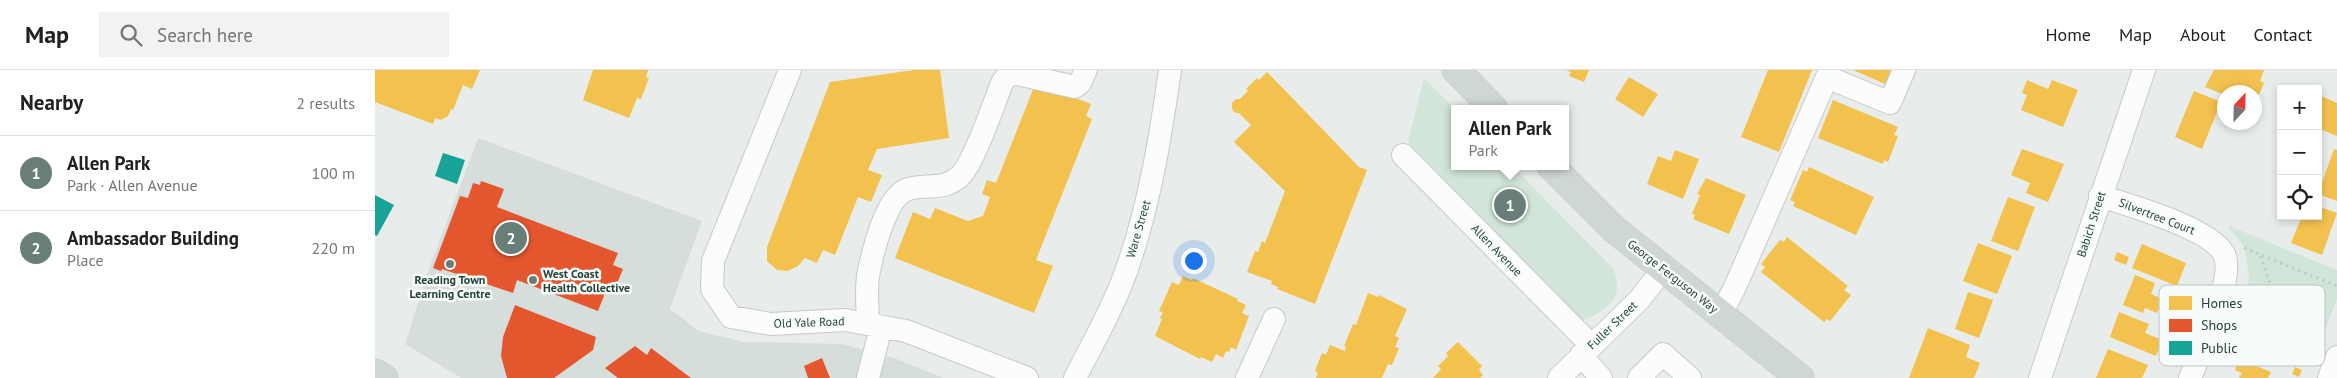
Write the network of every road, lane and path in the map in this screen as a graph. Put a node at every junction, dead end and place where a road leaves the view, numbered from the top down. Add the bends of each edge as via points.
1 (790, 70) edge
2 (1086, 70) edge
3 (1171, 70) edge
4 (1456, 70) edge
5 (1904, 70) edge
6 (2144, 70) edge
7 (1002, 72) edge
8 (1490, 105) edge
9 (1403, 155) dead end
10 (1555, 170) edge
11 (2100, 196) junction
12 (2224, 255) junction
13 (2259, 255) junction
14 (1663, 270) junction
15 (2224, 285) edge
16 (2271, 285) dead end
17 (2337, 286) edge
18 (1721, 314) junction
19 (1274, 319) dead end
20 (875, 325) junction
21 (1586, 350) junction
22 (2337, 357) edge
23 (2194, 366) edge
24 (375, 373) edge
25 (384, 378) edge
26 (868, 378) edge
27 (1027, 378) edge
28 (1075, 378) edge
29 (1247, 378) edge
30 (1559, 378) edge
31 (1601, 378) edge
32 (1639, 378) edge
33 (1690, 378) edge
34 (1800, 378) edge
35 (2040, 378) edge
36 (2190, 378) edge
37 (2329, 378) edge

1 - 20 street, Old Yale Road via 713,261 711,289 731,317 771,324 845,320
2 - 7 street via 1075,87
3 - 28 street, Ware Street via 1156,165 1131,258 1104,323
4 - 8 main road
5 - 18 street via 1890,103 1827,78
6 - 11 street, Babich Street
7 - 20 street via 1002,83 961,175 941,187 907,189 898,194 889,207 868,272
9 - 21 street, Allen Avenue
10 - 14 main road, George Ferguson Way via 1614,229
11 - 12 street, Silvertree Court via 2198,231 2213,241
11 - 35 street, Babich Street
12 - 13 path via 2244,248
12 - 15 street
13 - 16 path
13 - 17 path
14 - 18 main road, George Ferguson Way
14 - 21 street, Fuller Street via 1639,300
18 - 34 main road, George Ferguson Way
19 - 29 street
20 - 26 street
20 - 27 street, Old Yale Road via 906,331
21 - 30 street, Fuller Street
21 - 31 street, Allen Avenue
22 - 37 street
23 - 36 street
24 - 25 main road
32 - 33 street via 1663,354

